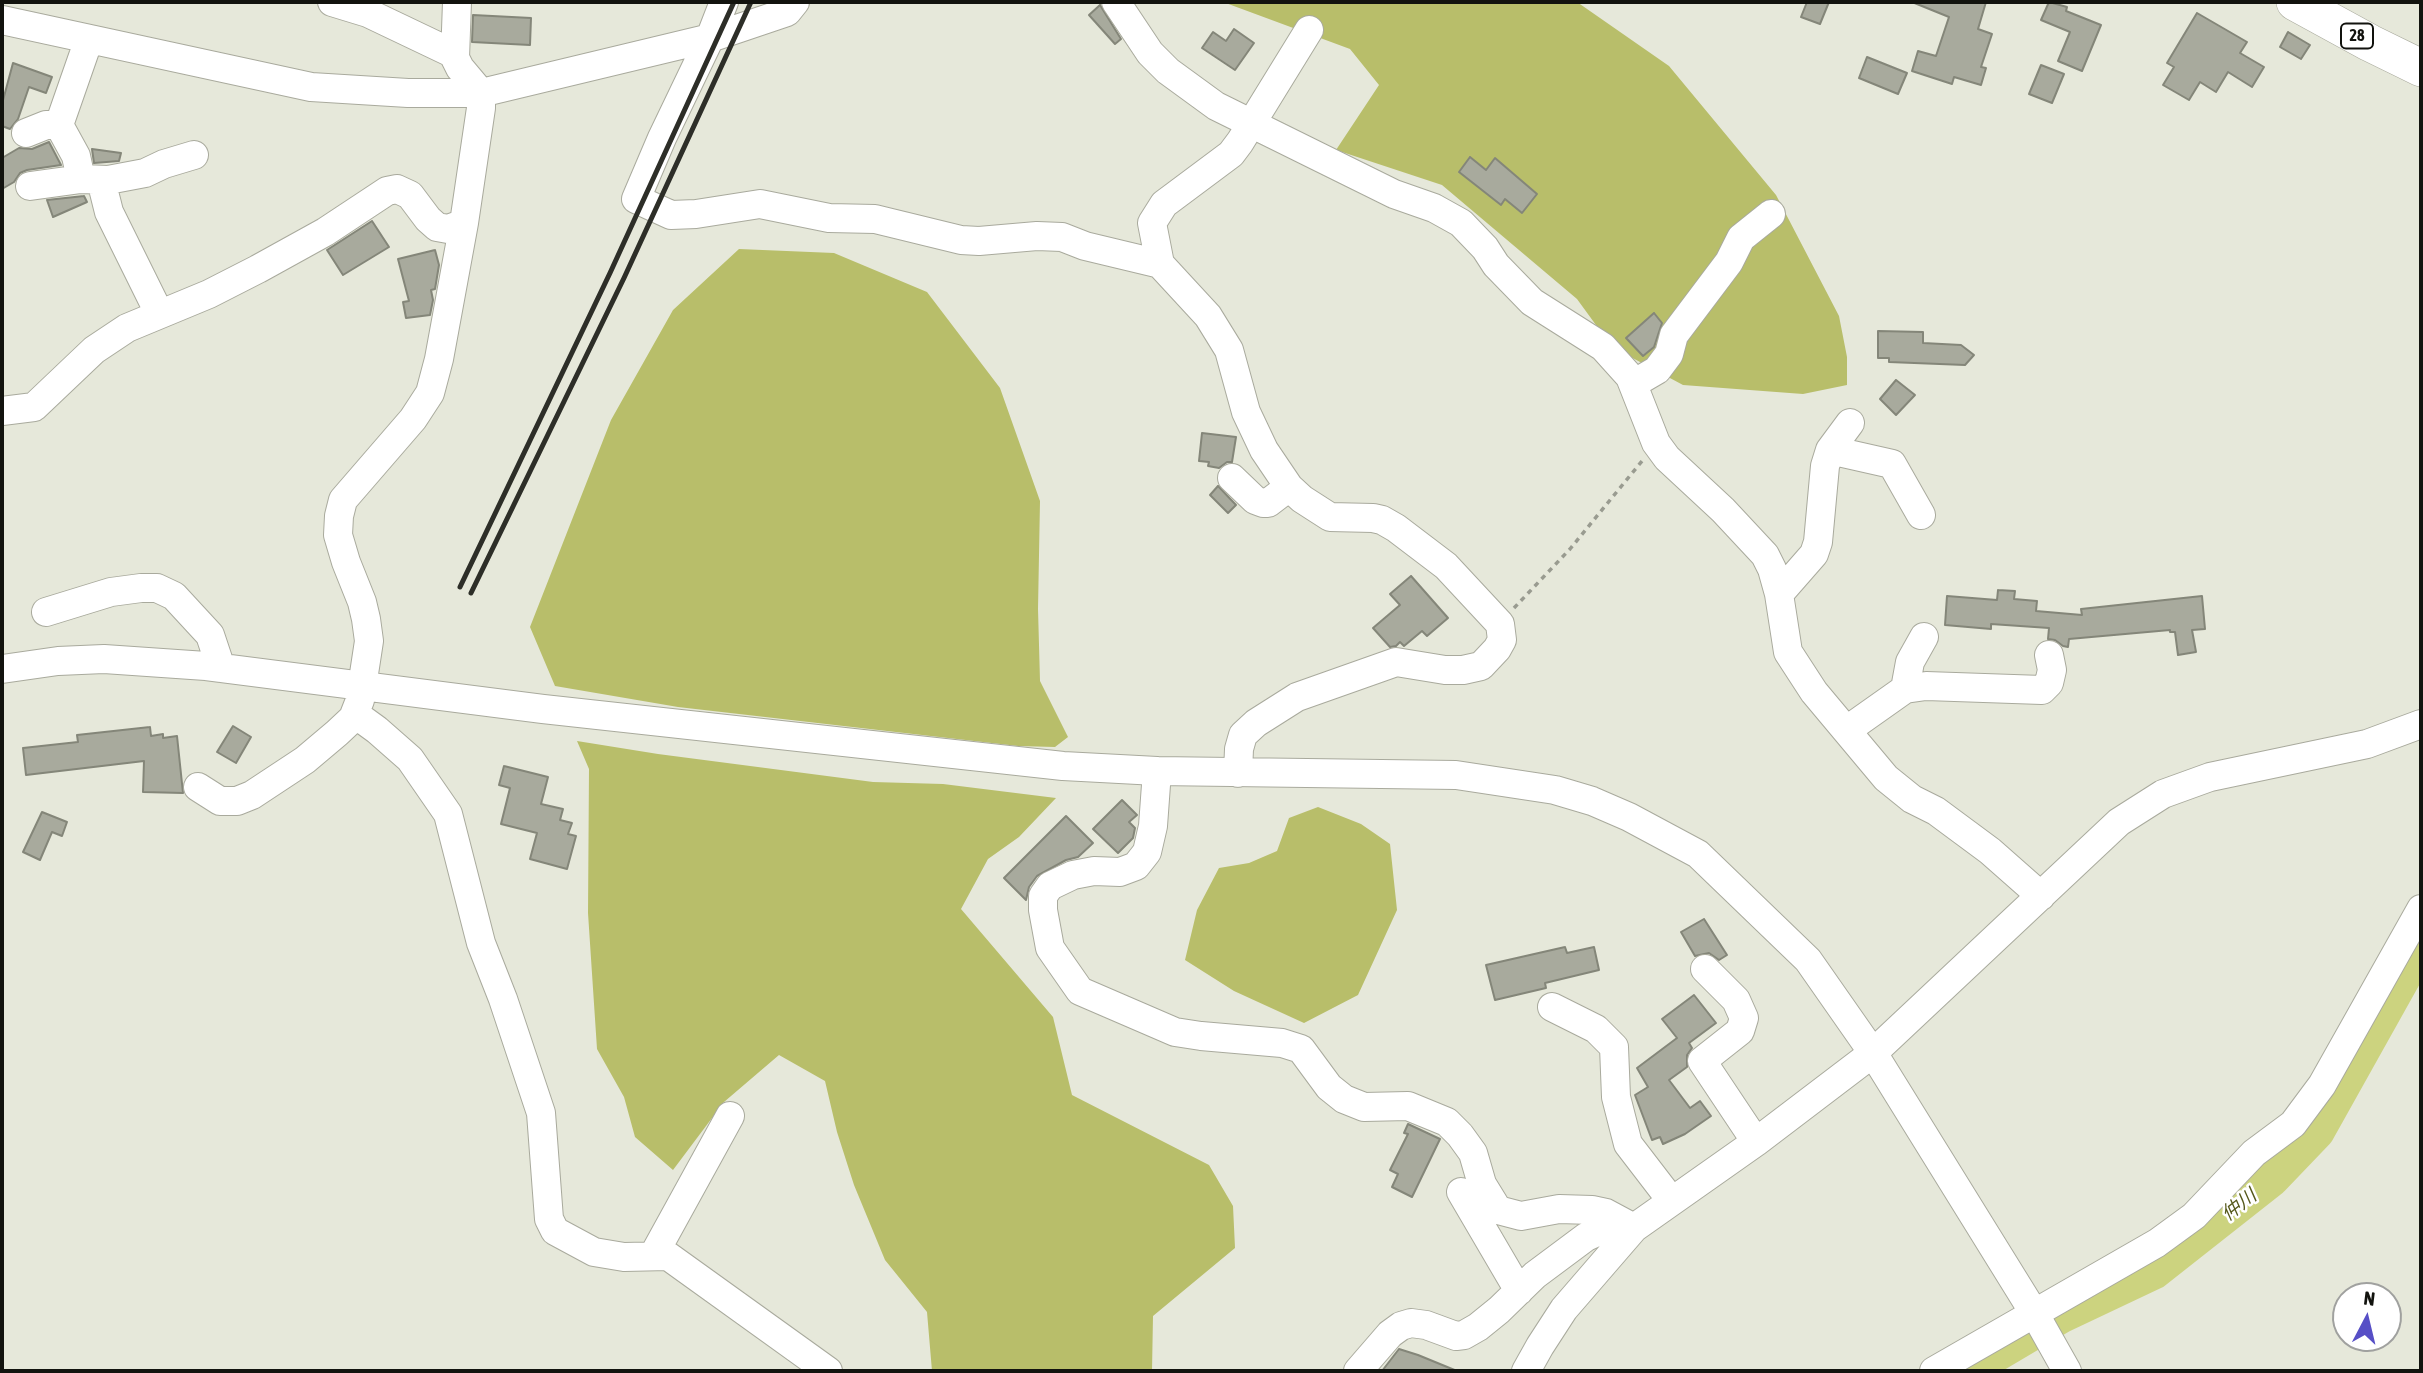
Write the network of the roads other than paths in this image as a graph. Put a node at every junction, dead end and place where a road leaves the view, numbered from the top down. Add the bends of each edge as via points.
1 (332, 2) edge
2 (457, 2) edge
3 (724, 2) edge
4 (795, 2) edge
5 (1116, 2) edge
6 (2306, 5) edge
7 (2, 20) edge
8 (1309, 30) dead end
9 (710, 38) junction
10 (89, 39) junction
11 (454, 54) junction
12 (2421, 68) edge
13 (481, 93) junction
14 (1250, 124) junction
15 (59, 125) junction
16 (26, 133) dead end
17 (194, 155) dead end
18 (91, 180) junction
19 (30, 186) dead end
20 (1771, 214) dead end
21 (464, 223) junction
22 (1160, 264) junction
23 (159, 313) junction
24 (1633, 384) junction
25 (2, 411) edge
26 (1850, 424) dead end
27 (1830, 450) junction
28 (1232, 478) dead end
29 (1289, 487) junction
30 (1921, 515) dead end
31 (1779, 594) junction
32 (46, 612) dead end
33 (1924, 637) dead end
34 (2049, 655) dead end
35 (221, 668) junction
36 (2, 669) edge
37 (362, 685) junction
38 (1905, 689) junction
39 (355, 714) junction
40 (2421, 724) edge
41 (1847, 730) junction
42 (1157, 771) junction
43 (1238, 773) junction
44 (198, 787) dead end
45 (2041, 896) junction
46 (2421, 909) edge
47 (1705, 969) dead end
48 (1552, 1007) dead end
49 (1873, 1053) junction
50 (730, 1116) dead end
51 (1756, 1142) junction
52 (1461, 1192) dead end
53 (1671, 1200) junction
54 (1628, 1224) junction
55 (653, 1256) junction
56 (1518, 1291) junction
57 (2036, 1314) junction
58 (2064, 1367) edge
59 (828, 1371) edge
60 (1358, 1371) edge
61 (1526, 1371) edge
62 (1934, 1371) edge

1 - 11 street via 368,13
2 - 11 street
3 - 9 street
4 - 9 street via 787,12
5 - 14 street via 1150,53 1168,71
6 - 12 main road, 28
7 - 10 street
8 - 14 street
9 - 13 street
9 - 22 street via 636,199 671,215 760,204 829,218 875,219 961,240 1062,237
10 - 13 street via 312,87
10 - 15 street
11 - 13 street
13 - 21 street
14 - 22 street via 1231,154 1164,204 1152,223
14 - 24 street via 1461,223 1531,302 1602,347
15 - 16 street
15 - 18 street
17 - 18 street via 145,173
18 - 19 street
18 - 23 street
20 - 24 street via 1741,238 1674,335 1669,354 1657,370
21 - 23 street via 443,229 428,219 410,195 397,189 387,191 258,269
21 - 37 street via 430,393 343,500 339,516 338,535 366,619 368,651
22 - 29 street via 1208,316 1229,350 1246,412
23 - 25 street via 94,350 34,407
24 - 31 street via 1656,443 1765,555
26 - 27 street
27 - 30 street via 1892,464
27 - 31 street via 1814,554
28 - 29 street via 1263,503
29 - 43 street via 1330,517 1373,518 1396,528 1446,566 1500,624 1502,639 1481,666 1445,670 1396,662 1297,697 1243,735
31 - 41 street via 1788,652
32 - 35 street via 111,592 157,588 174,596 210,635
33 - 38 street via 1910,662
34 - 38 street via 2052,670 2042,690
35 - 36 street via 104,659
35 - 37 street
37 - 39 street
37 - 42 street via 1063,766
38 - 41 street
39 - 44 street via 304,760 252,795 220,801
39 - 55 street via 410,758 448,814 481,943 541,1113 549,1219 555,1231 594,1252 624,1258
40 - 45 street via 2367,744 2210,777 2163,794 2119,821
41 - 45 street via 1886,778 1990,851
42 - 43 street
42 - 54 street via 1153,826 1147,852 1136,866 1120,872 1073,875 1050,886 1043,896 1050,948 1080,991 1175,1032 1301,1049 1343,1099 1364,1107 1408,1106 1447,1122 1473,1153 1482,1184 1497,1210 1521,1216 1584,1209
43 - 49 street via 1456,775 1555,789 1629,817 1698,854 1808,960
45 - 49 street
46 - 57 street via 2322,1085 2293,1124 2253,1153 2194,1216
47 - 51 street via 1736,1000 1744,1018 1740,1031 1702,1060
48 - 53 street via 1596,1029 1614,1047 1616,1097 1628,1143
49 - 51 street
49 - 57 street
50 - 55 street
51 - 53 street
52 - 56 street
53 - 54 street
54 - 56 street via 1586,1237
54 - 61 street via 1564,1309
55 - 59 street via 667,1256
56 - 60 street via 1464,1335 1426,1325 1401,1326
57 - 58 street
57 - 62 street

